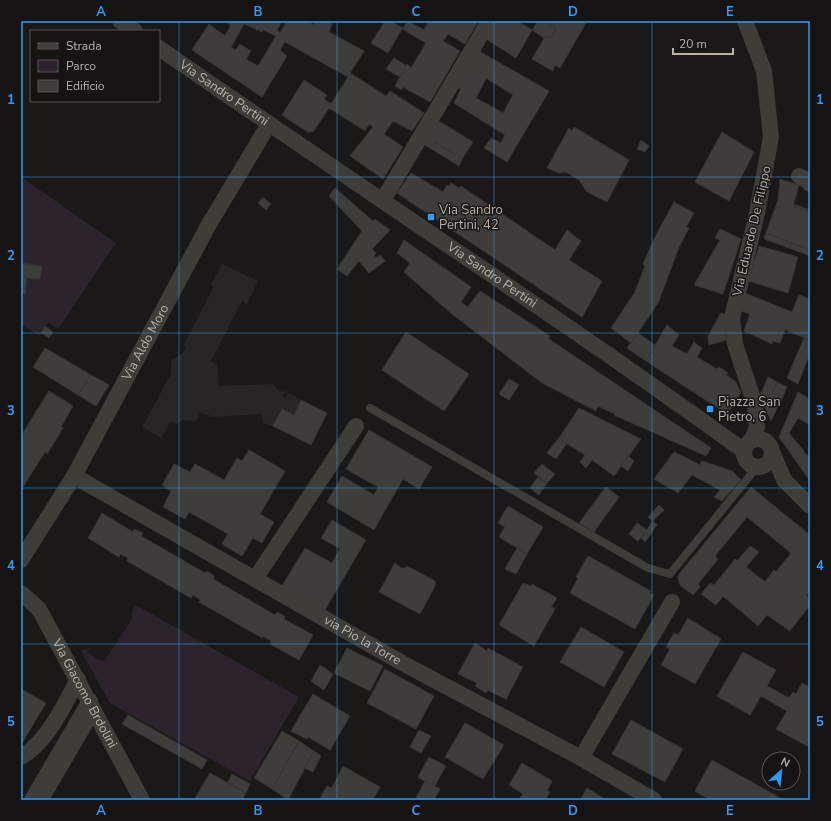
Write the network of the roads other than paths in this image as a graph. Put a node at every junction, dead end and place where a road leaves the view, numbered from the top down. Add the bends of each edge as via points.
1 (120, 21) edge
2 (489, 21) edge
3 (745, 21) edge
4 (134, 30) edge
5 (160, 49) edge
6 (269, 124) junction
7 (383, 200) junction
8 (370, 408) dead end
9 (356, 426) dead end
10 (748, 446) junction
11 (771, 449) junction
12 (757, 467) junction
13 (74, 476) junction
14 (810, 506) edge
15 (21, 560) edge
16 (255, 579) junction
17 (21, 592) edge
18 (672, 602) dead end
19 (78, 679) junction
20 (93, 707) junction
21 (21, 757) edge
22 (581, 758) junction
23 (32, 800) edge
24 (45, 800) edge
25 (142, 800) edge
26 (654, 800) edge

1 - 4 street
2 - 7 street
3 - 10 street, Via Eduardo De Filippo via 764,71 771,137 759,206 732,318 734,344 755,405 757,427
5 - 6 street, Via Sandro Pertini
6 - 7 street, Via Sandro Pertini
6 - 13 street, Via Aldo Moro via 208,226
7 - 10 street, Via Sandro Pertini
8 - 12 lane via 648,568 662,573 670,574
9 - 16 street
10 - 11 street via 761,440
10 - 12 street via 744,456 749,464
11 - 12 street via 769,462
11 - 14 street via 784,480
13 - 15 street, Via Aldo Moro
13 - 16 street, via Pio la Torre
16 - 22 street, via Pio la Torre via 404,664
17 - 19 street, Via Giacomo Brdolini via 39,609
18 - 22 street
19 - 20 street, Via Giacomo Brdolini
19 - 21 street via 62,711 33,750
20 - 23 street
20 - 24 lane
20 - 25 street, Via Giacomo Brdolini
22 - 26 street, via Pio la Torre

